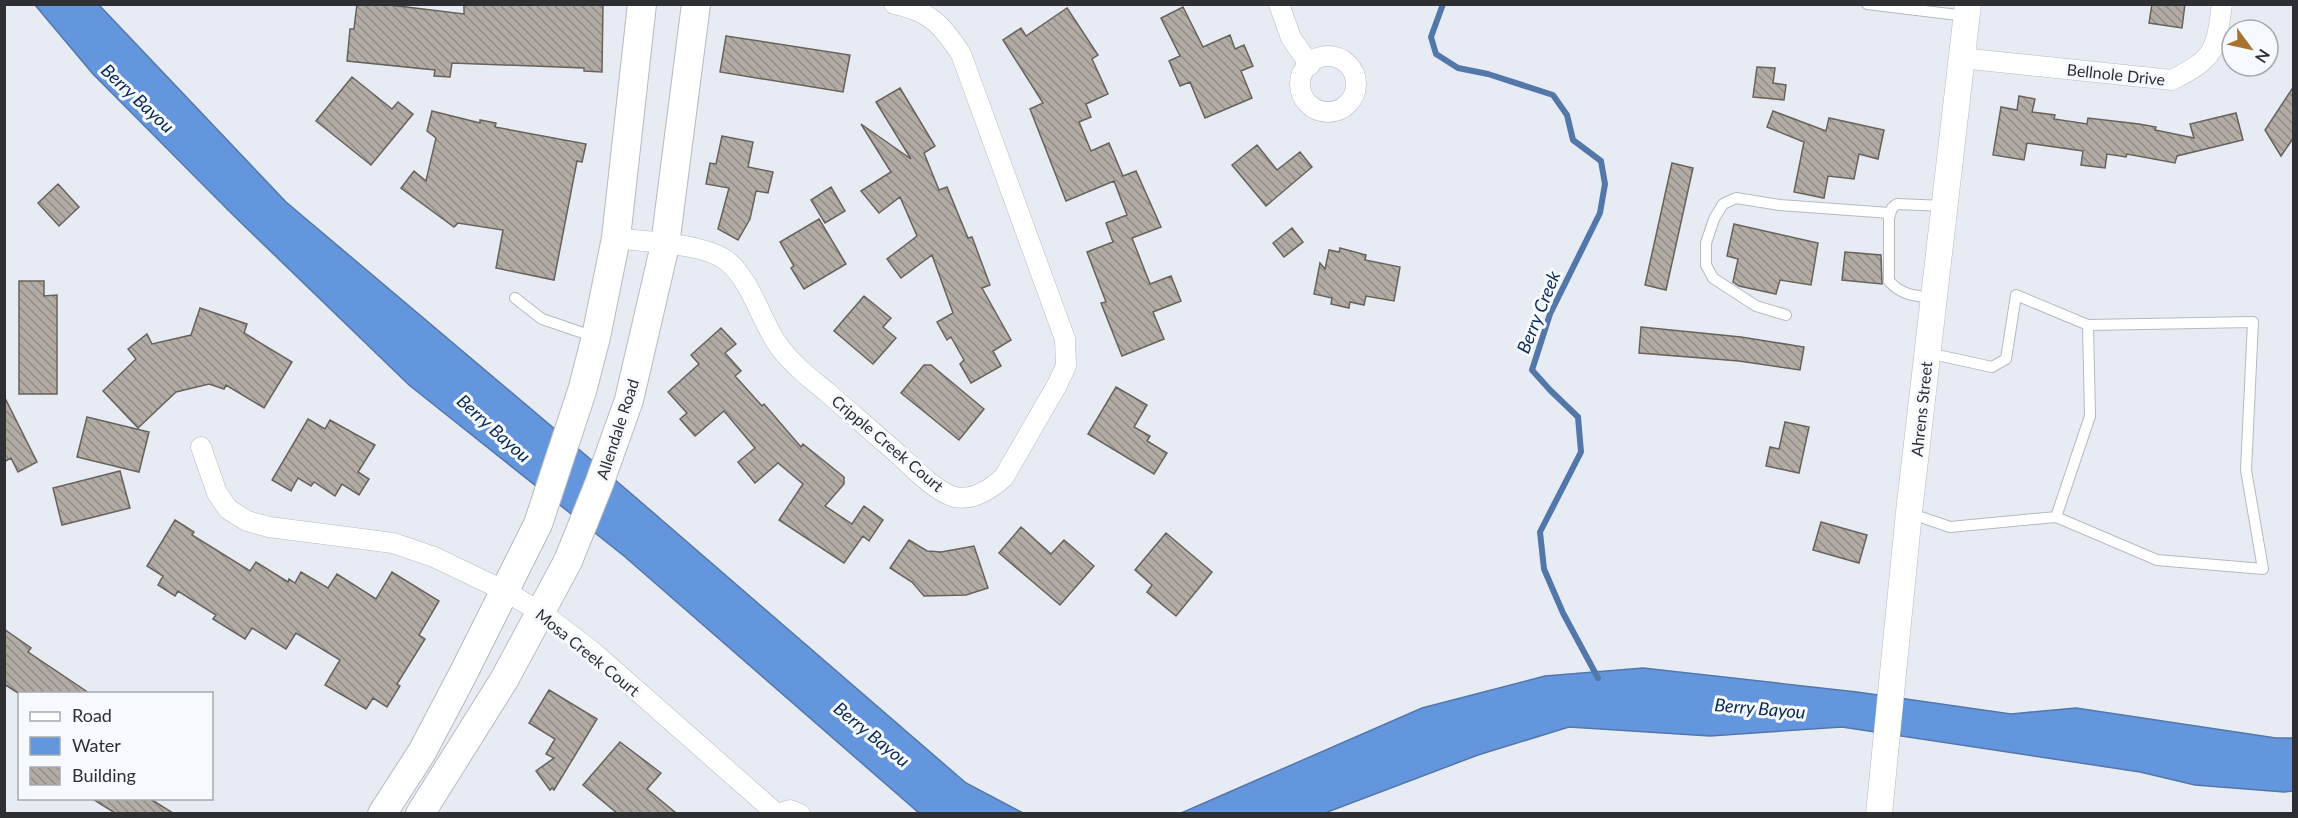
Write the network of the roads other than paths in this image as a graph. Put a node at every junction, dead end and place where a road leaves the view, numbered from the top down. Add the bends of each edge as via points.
1 (642, 4) edge
2 (696, 4) edge
3 (894, 4) edge
4 (1279, 4) edge
5 (1867, 4) edge
6 (2222, 4) edge
7 (1967, 10) edge
8 (1961, 58) junction
9 (1310, 65) dead end
10 (1944, 206) junction
11 (1890, 213) junction
12 (616, 238) junction
13 (665, 245) junction
14 (515, 298) dead end
15 (1934, 298) junction
16 (1786, 315) dead end
17 (2088, 325) junction
18 (596, 337) junction
19 (1927, 353) junction
20 (201, 447) dead end
21 (1909, 512) junction
22 (2056, 517) junction
23 (505, 591) junction
24 (542, 613) junction
25 (422, 752) junction
26 (447, 772) junction
27 (1880, 809) edge
28 (382, 813) edge
29 (420, 813) edge
30 (800, 813) edge

1 - 12 main road
2 - 13 main road, Allendale Road
3 - 13 street, Cripple Creek Court via 925,15 945,29 961,54 1065,339 1066,366 1004,477 976,496 956,497 938,488 788,358 743,280 728,262 694,248
4 - 9 street via 1292,38
5 - 7 lane
6 - 8 street, Bellnole Drive via 2218,40 2212,50 2200,66 2172,80
7 - 8 street, Ahrens Street
8 - 10 street, Ahrens Street
10 - 11 lane via 1907,202 1897,204
10 - 15 street, Ahrens Street
11 - 15 lane via 1889,281 1904,294
11 - 16 lane via 1736,198 1723,204 1706,243 1706,265 1713,278 1756,306
12 - 13 street, Cripple Creek Court
12 - 18 main road
13 - 24 main road, Allendale Road via 628,400 568,561
14 - 18 lane via 542,319
15 - 19 street, Ahrens Street
17 - 19 lane via 2016,295 2006,359 1992,367
17 - 22 lane via 2091,416
17 - 22 lane via 2253,322 2246,470 2263,568 2157,560
18 - 23 main road via 538,524
19 - 21 street, Ahrens Street
20 - 23 street, Mosa Creek Court via 217,493 228,509 247,520 269,527 393,543 434,556
21 - 22 lane via 1950,527
21 - 27 street, Ahrens Street
23 - 24 street, Mosa Creek Court
23 - 25 main road
24 - 26 main road, Allendale Road
24 - 30 street, Mosa Creek Court via 592,651 777,813
25 - 26 main road
25 - 28 main road
26 - 29 main road, Allendale Road

